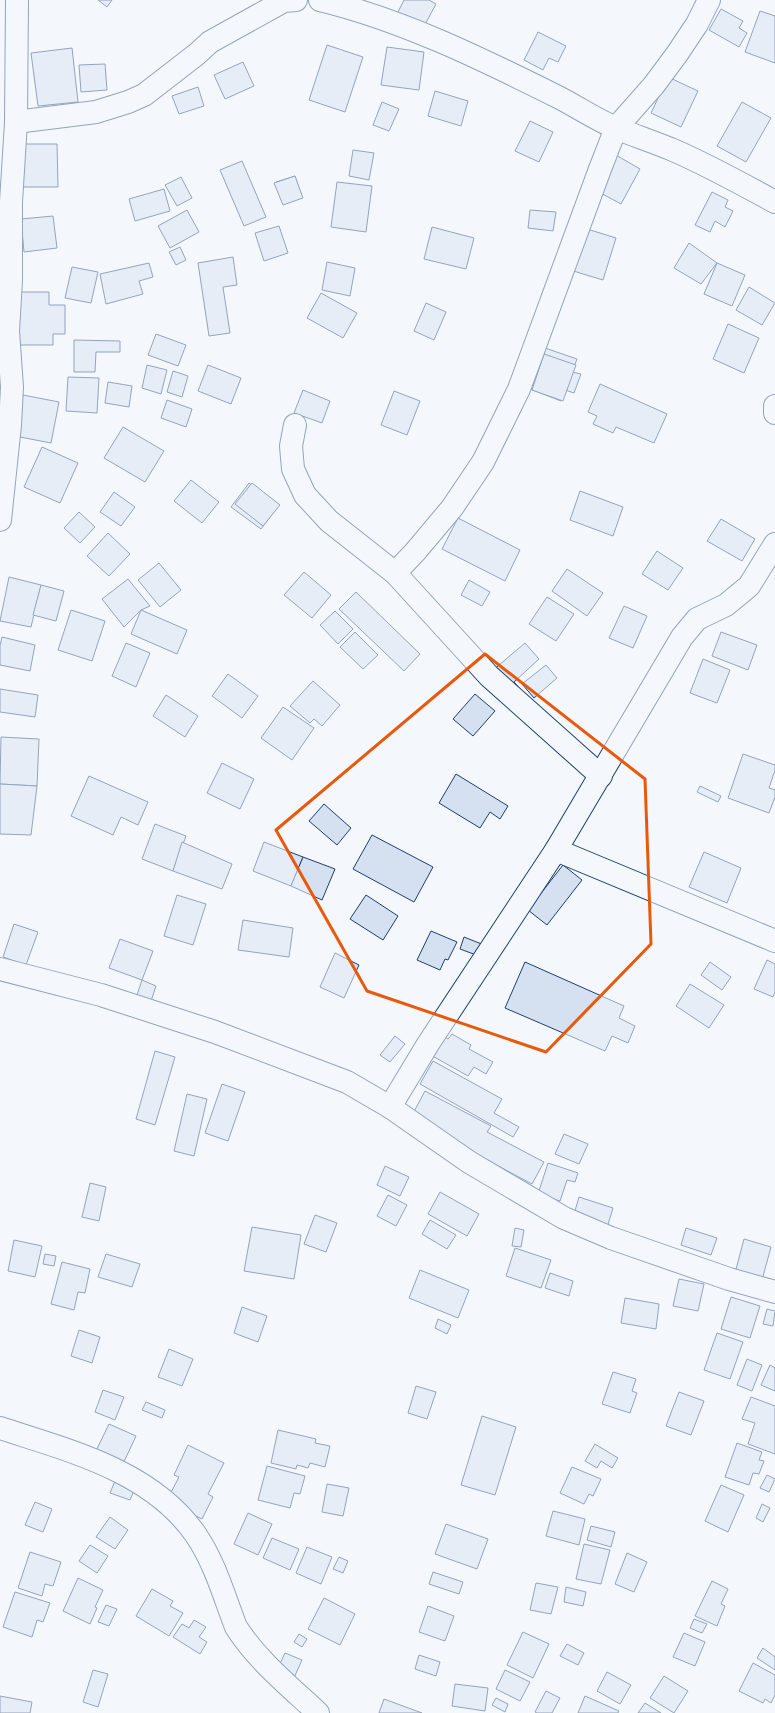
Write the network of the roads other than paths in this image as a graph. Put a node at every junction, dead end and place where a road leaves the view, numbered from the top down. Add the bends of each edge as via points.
1 (17, 0) edge
2 (296, 0) edge
3 (320, 0) edge
4 (709, 0) edge
5 (16, 122) junction
6 (616, 128) junction
7 (775, 202) edge
8 (775, 406) edge
9 (775, 413) edge
10 (295, 425) dead end
11 (0, 520) edge
12 (775, 544) edge
13 (395, 573) junction
14 (600, 776) junction
15 (556, 850) junction
16 (775, 941) edge
17 (0, 969) edge
18 (390, 1107) junction
19 (775, 1292) edge
20 (0, 1428) edge
21 (318, 1713) edge

1 - 5 street
2 - 5 street via 284,1 210,42 144,95 128,102 96,112
3 - 6 street via 338,4 424,36 511,74
4 - 6 street via 697,24 668,67
5 - 11 street via 8,331 12,387
6 - 7 street via 674,150
6 - 13 street via 519,389 502,426 483,462 452,508
8 - 9 street
10 - 13 street via 291,446 293,469 306,495 329,521
12 - 14 street via 749,586 726,605 697,619 682,636
13 - 14 street via 489,676
14 - 15 street
15 - 16 street
15 - 18 street via 428,1044
17 - 18 street via 101,995 215,1032 347,1082
18 - 19 street via 469,1162 564,1218 619,1241
20 - 21 street via 99,1463 140,1482 170,1506 196,1535 208,1556 236,1627 242,1636 288,1686

